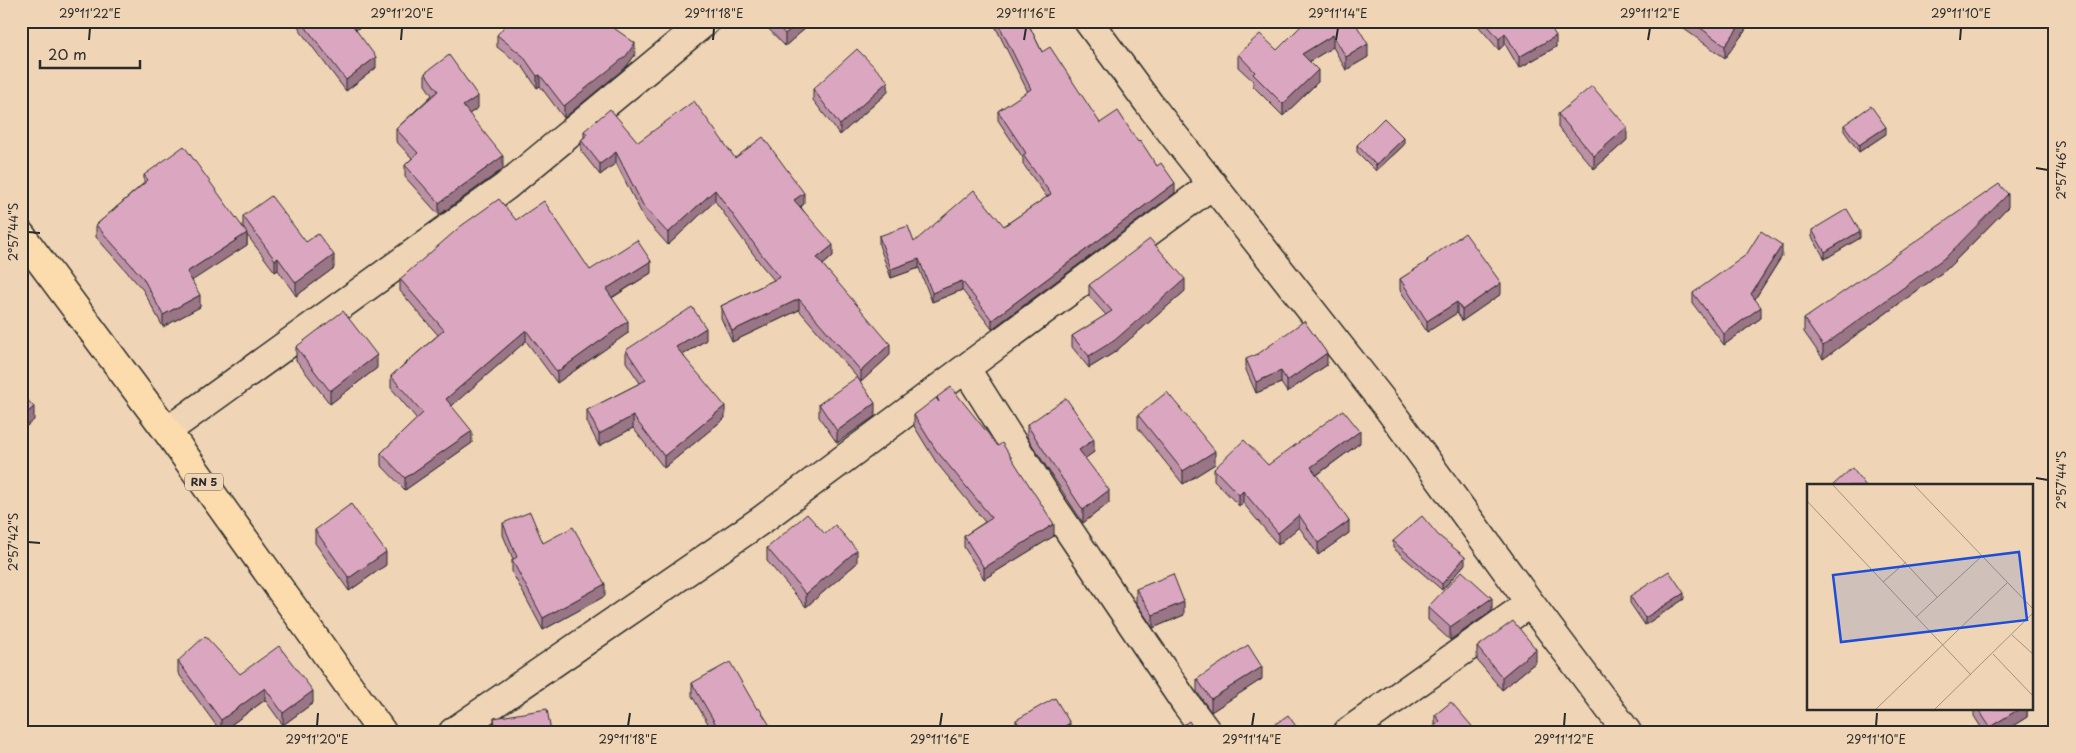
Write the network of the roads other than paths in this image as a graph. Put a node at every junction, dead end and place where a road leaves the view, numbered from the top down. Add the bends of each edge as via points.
1 (706, 21) edge
2 (1088, 21) edge
3 (1213, 184) junction
4 (21, 234) edge
5 (966, 369) junction
6 (167, 431) junction
7 (1530, 603) junction
8 (382, 732) edge
9 (453, 732) edge
10 (1207, 732) edge
11 (1348, 732) edge
12 (1627, 732) edge

1 - 6 street via 505,187
2 - 3 street
3 - 5 street
3 - 7 street via 1388,408
4 - 6 main road, RN 5
5 - 9 street via 763,519
5 - 10 street via 1052,504
6 - 8 main road, RN 5
7 - 11 street
7 - 12 street

